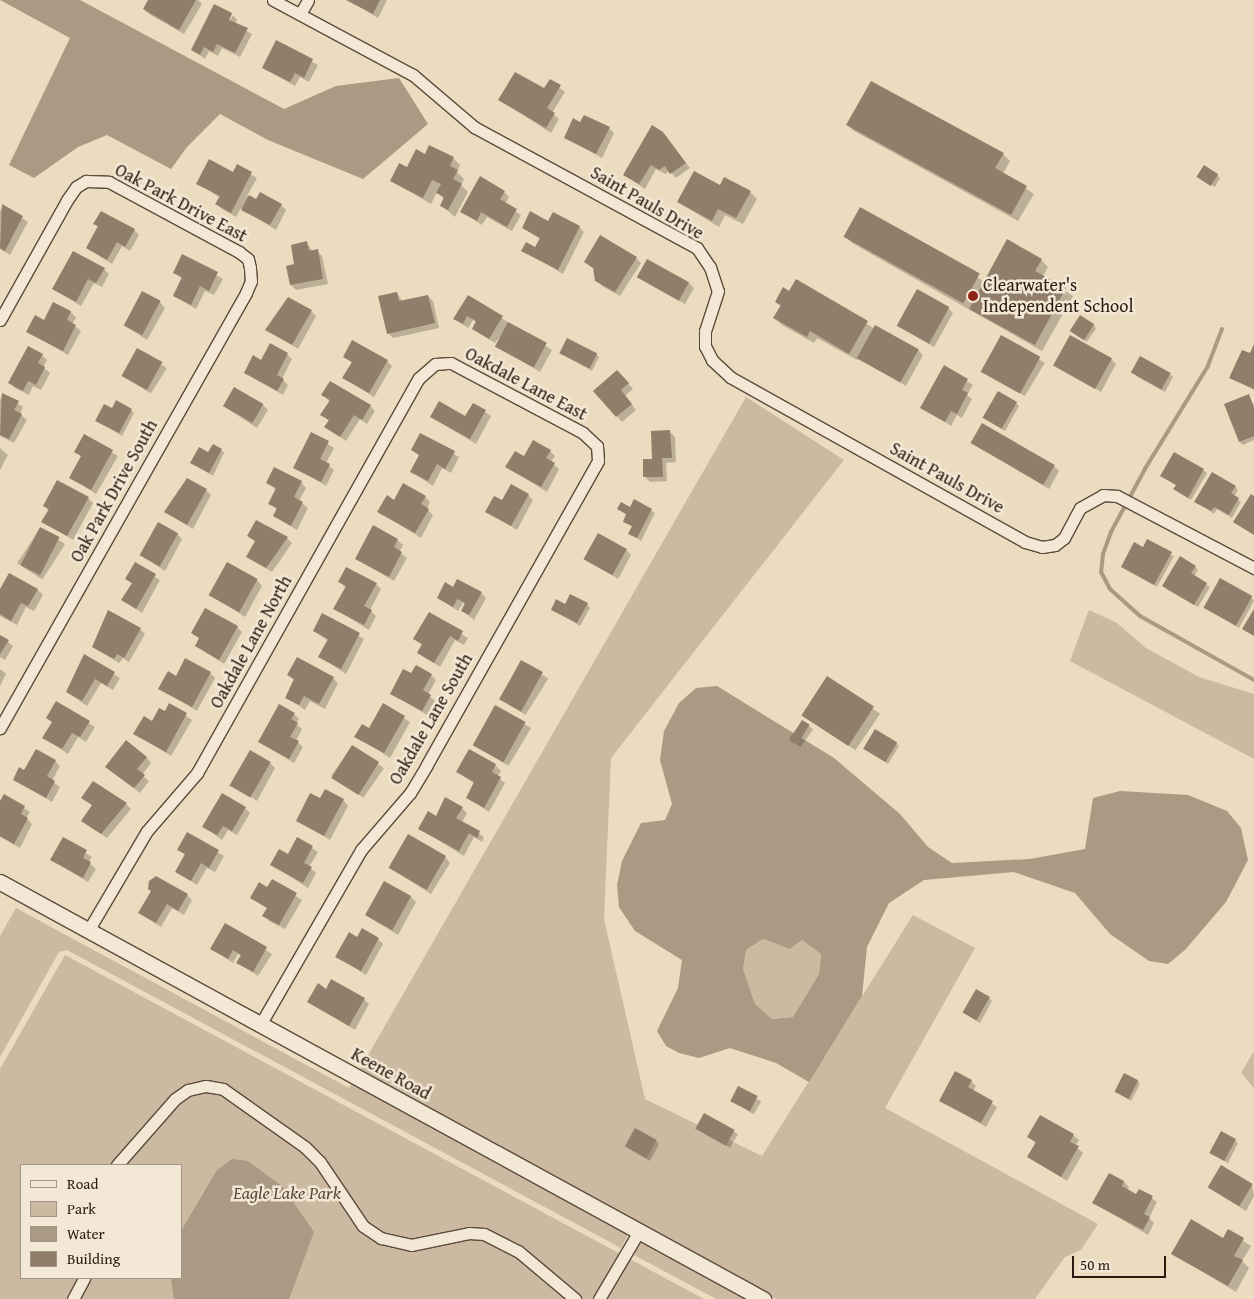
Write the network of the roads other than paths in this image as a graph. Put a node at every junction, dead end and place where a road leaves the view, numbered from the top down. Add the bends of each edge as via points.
1 (273, 0) edge
2 (308, 0) edge
3 (300, 14) junction
4 (250, 268) joint
5 (0, 320) edge
6 (435, 364) joint
7 (597, 446) joint
8 (1254, 568) edge
9 (0, 728) edge
10 (0, 882) edge
11 (88, 931) junction
12 (260, 1025) junction
13 (118, 1164) edge
14 (639, 1231) junction
15 (83, 1279) edge
16 (73, 1299) edge
17 (575, 1299) edge
18 (599, 1299) edge
19 (763, 1299) edge

1 - 3 street, Saint Pauls Drive
2 - 3 street
3 - 8 street, Saint Pauls Drive via 413,75 474,127 697,248 710,267 718,291 705,331 705,346 712,360 730,377 1025,542 1042,547 1055,546 1064,538 1080,508 1103,495 1117,496
4 - 5 street, Oak Park Drive East via 248,259 239,252 109,182 86,181 76,187
4 - 9 street, Oak Park Drive South via 251,280 246,293
6 - 7 street, Oakdale Lane East via 451,363 583,433
6 - 11 street, Oakdale Lane North via 419,378 197,773 133,850
7 - 12 street, Oakdale Lane South via 598,460 427,765 410,792 361,850
10 - 11 main road, Keene Road
11 - 12 main road, Keene Road
12 - 14 main road, Keene Road
13 - 17 street via 175,1099 188,1090 206,1086 222,1089 304,1147 320,1162 363,1226 382,1238 411,1245 469,1233 484,1234 518,1250
14 - 18 street
14 - 19 main road, Keene Road
15 - 16 street

